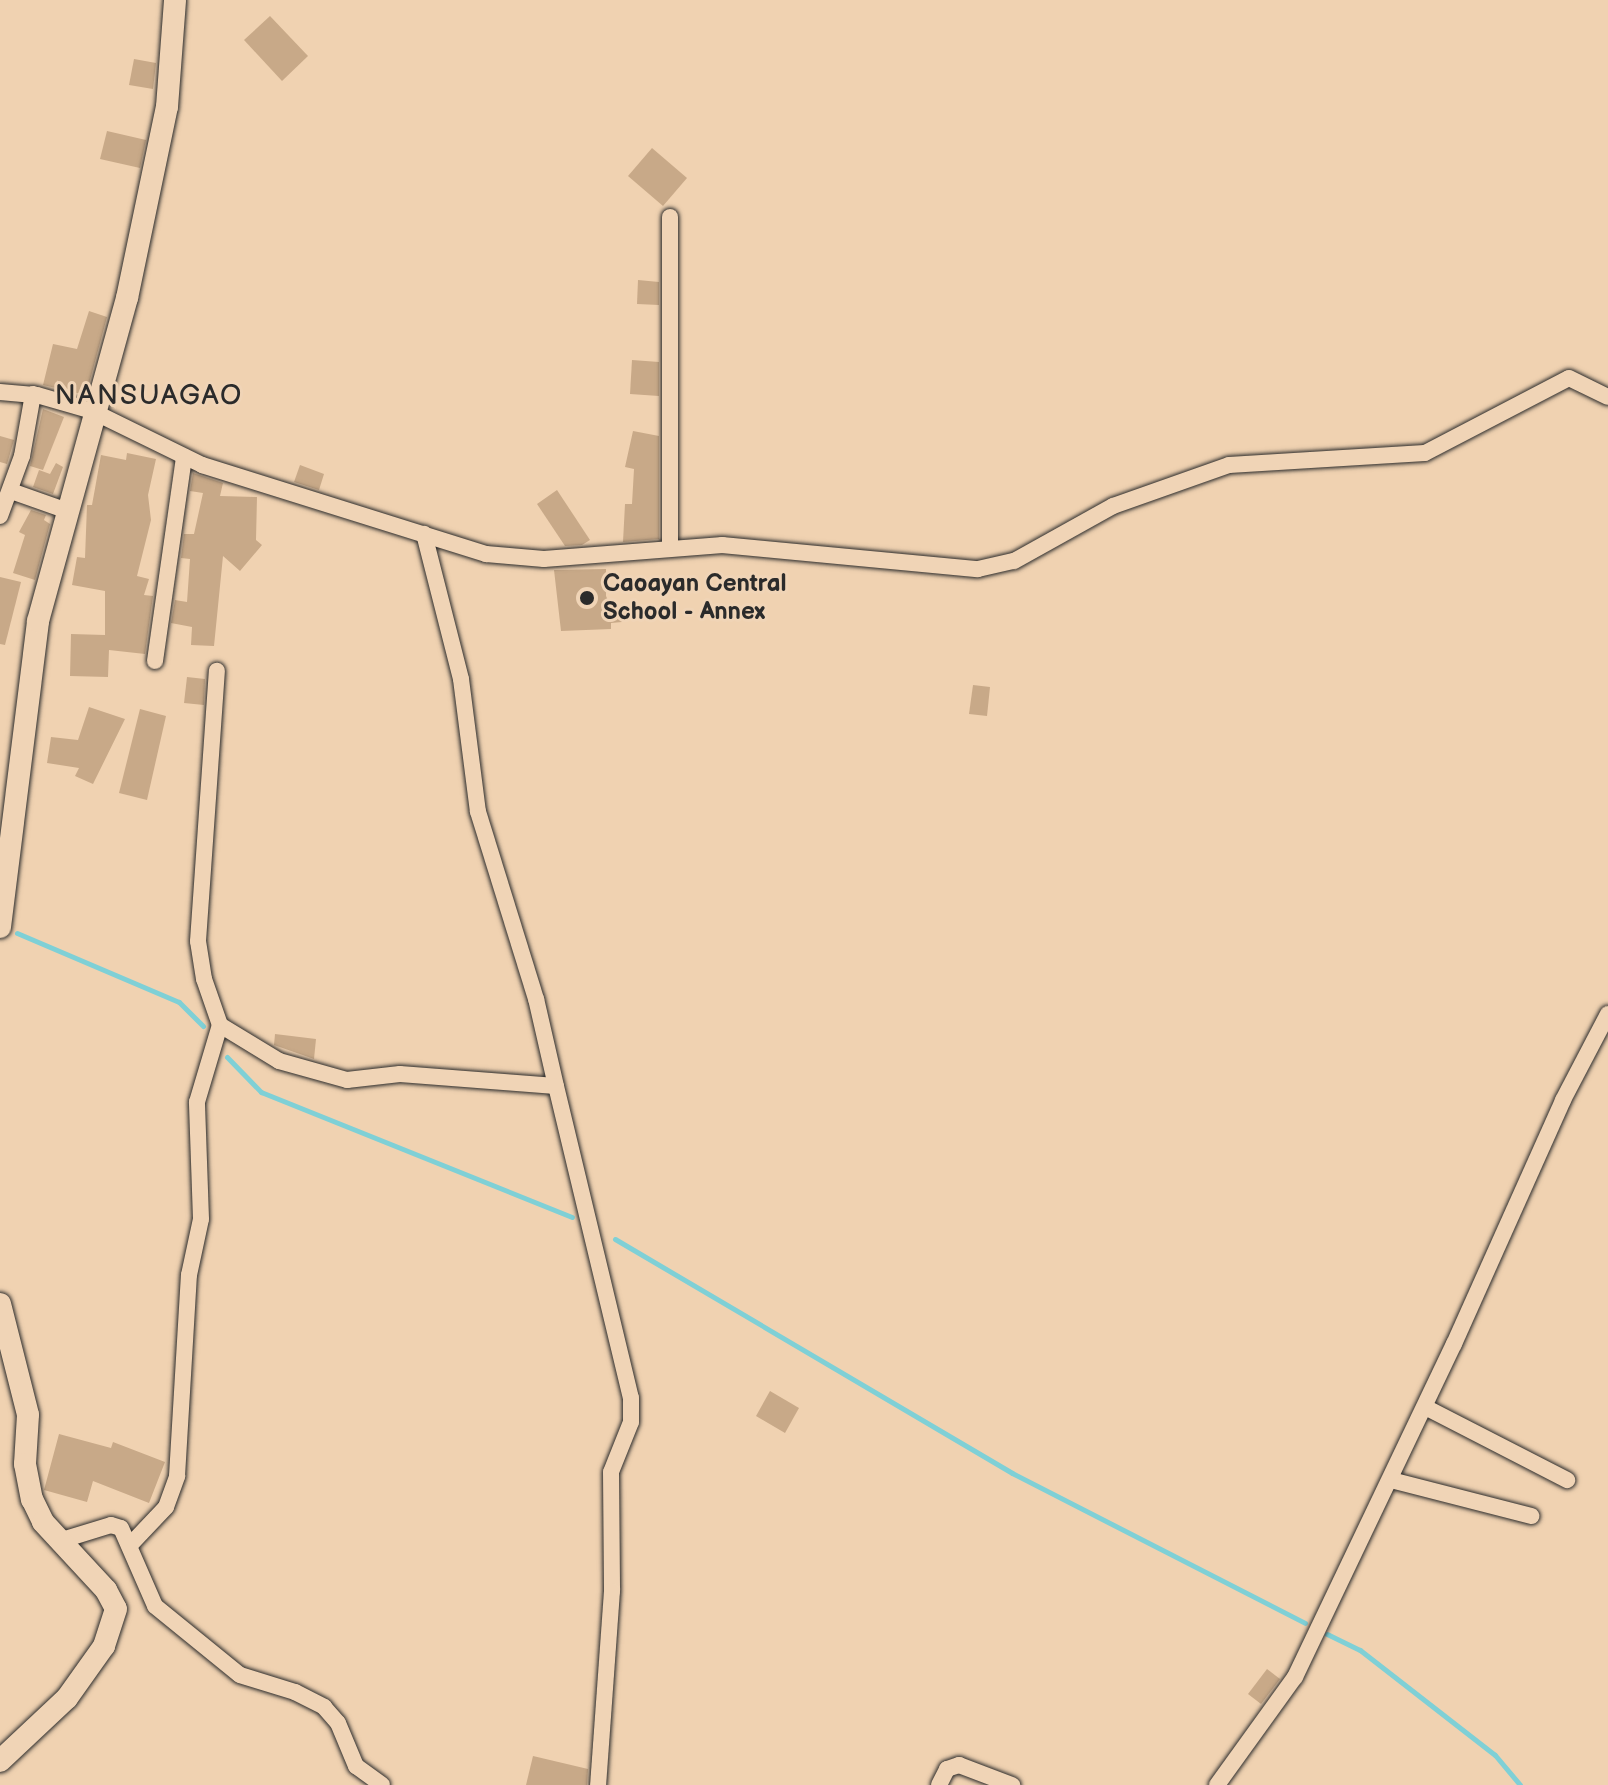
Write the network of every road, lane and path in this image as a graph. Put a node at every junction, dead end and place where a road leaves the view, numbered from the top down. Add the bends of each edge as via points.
1 (175, 0) edge
2 (670, 217) dead end
3 (0, 392) edge
4 (33, 394) junction
5 (1608, 397) edge
6 (92, 411) junction
7 (184, 457) junction
8 (11, 491) junction
9 (65, 510) junction
10 (0, 516) edge
11 (424, 534) junction
12 (670, 548) junction
13 (155, 661) dead end
14 (217, 671) dead end
15 (0, 927) edge
16 (1608, 1014) edge
17 (220, 1025) junction
18 (556, 1086) junction
19 (0, 1304) edge
20 (1425, 1407) junction
21 (1391, 1480) junction
22 (1567, 1480) dead end
23 (1531, 1516) dead end
24 (59, 1541) junction
25 (131, 1544) junction
26 (0, 1761) edge
27 (382, 1785) edge
28 (598, 1785) edge
29 (939, 1785) edge
30 (1012, 1785) edge
31 (1217, 1785) edge

1 - 6 street via 167,107 127,298
2 - 12 street
3 - 4 street
4 - 6 street
4 - 8 street
5 - 12 street via 1569,378 1425,453 1229,465 1113,506 995,567 962,569 722,545
6 - 7 street
6 - 9 street
7 - 11 street
7 - 13 street
8 - 9 street
8 - 10 street
9 - 15 street via 38,621
11 - 12 street via 518,558
11 - 18 street via 461,679 478,812 536,999
14 - 17 street via 198,941
16 - 20 street via 1563,1100
17 - 18 street via 279,1061 347,1080 400,1074
17 - 25 street via 197,1102 201,1219 189,1275 177,1476 166,1507
18 - 28 street via 631,1398 631,1422 611,1472 612,1591
19 - 24 street via 28,1415 27,1480 43,1522
20 - 21 street
20 - 22 street
21 - 23 street
21 - 31 street via 1295,1677
24 - 25 street via 111,1525 121,1528
24 - 26 street via 113,1599 115,1624 67,1698
25 - 27 street via 138,1575 155,1606 240,1675 324,1707 338,1723 356,1766
29 - 30 street via 947,1769 959,1765

